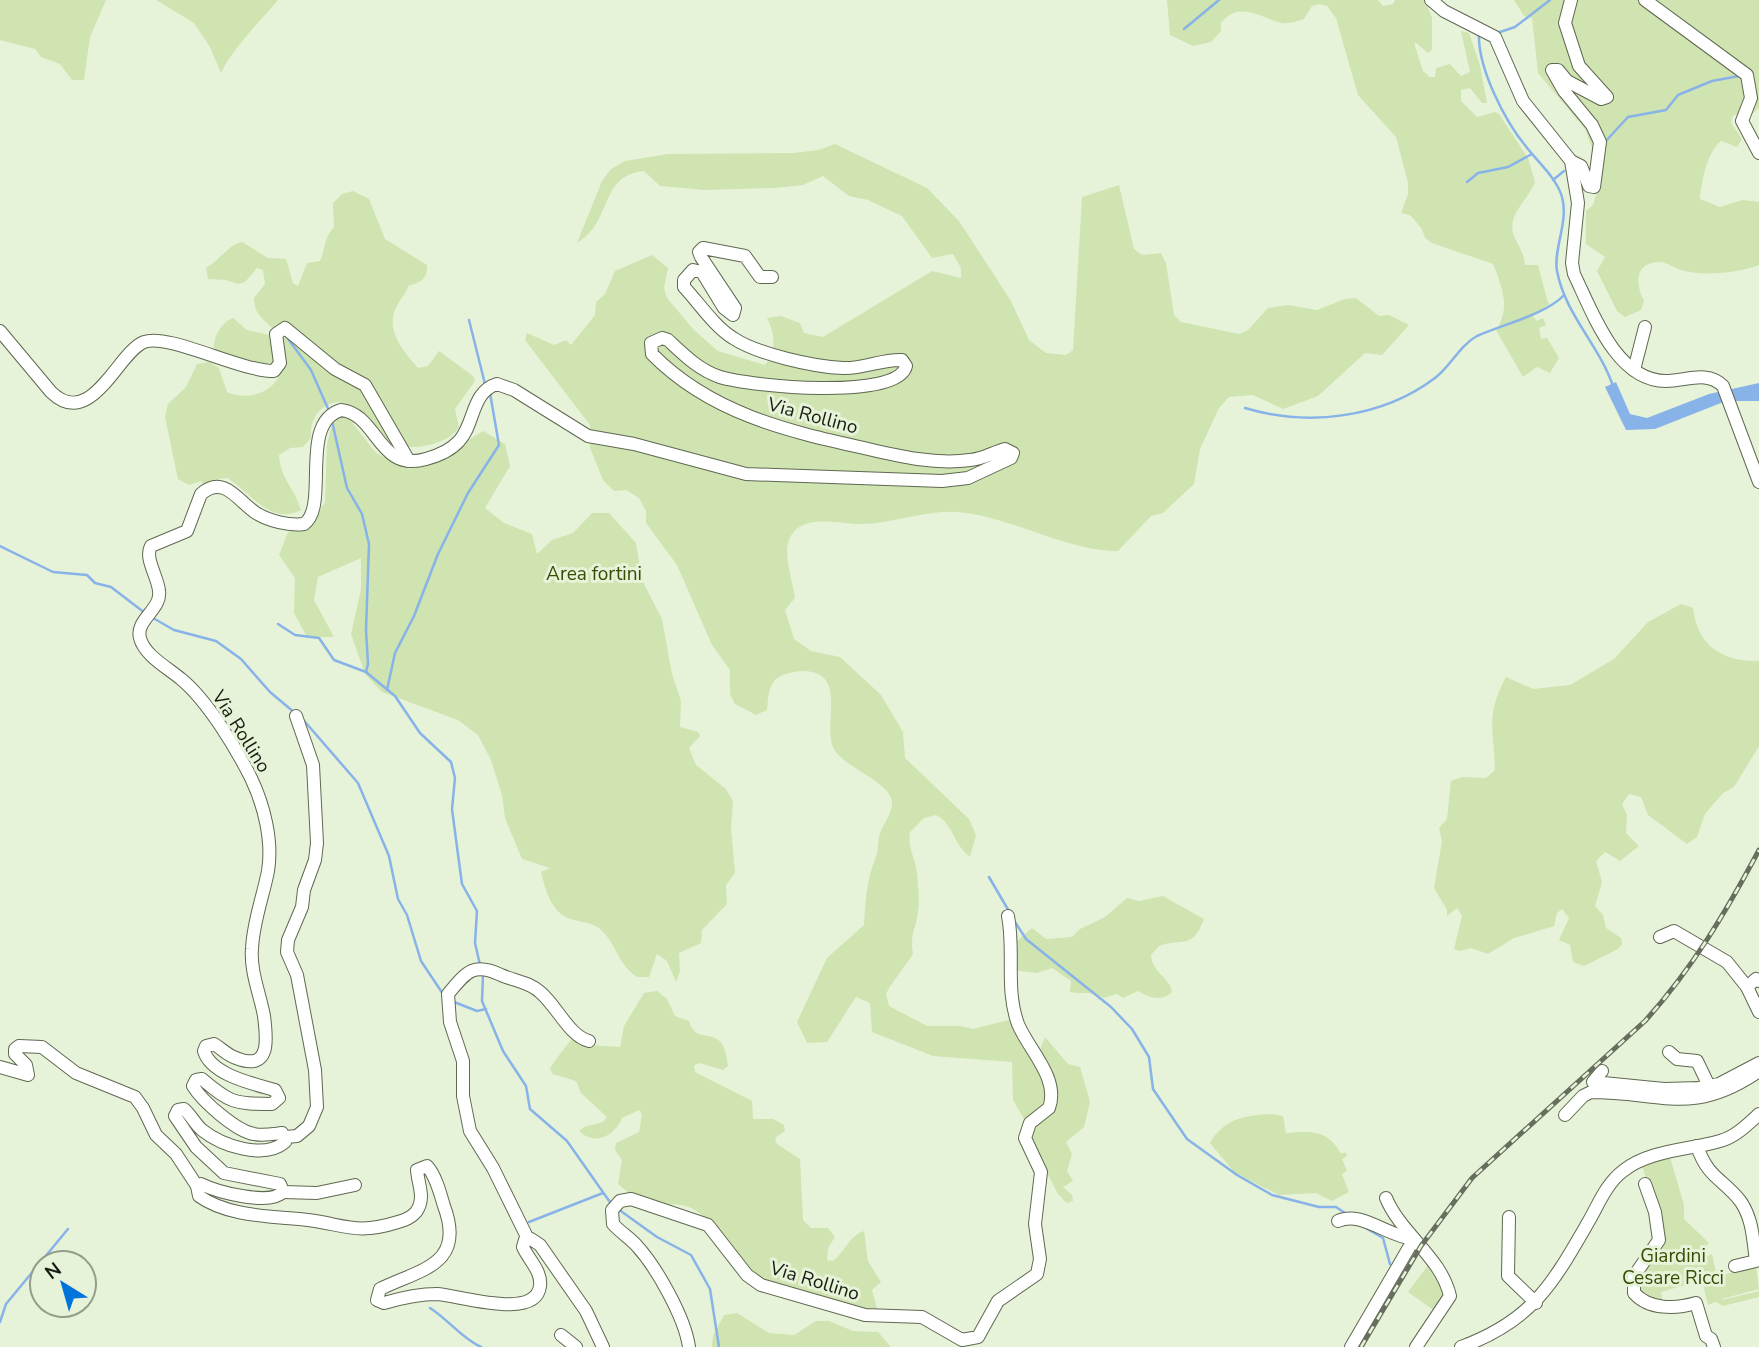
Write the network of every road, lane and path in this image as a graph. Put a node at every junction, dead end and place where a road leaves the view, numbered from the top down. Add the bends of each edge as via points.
1 (1431, 0) edge
2 (1571, 0) edge
3 (1644, 0) edge
4 (1759, 153) edge
5 (1571, 161) junction
6 (772, 277) dead end
7 (1645, 327) dead end
8 (0, 331) edge
9 (1634, 370) junction
10 (409, 461) junction
11 (1759, 482) edge
12 (296, 716) dead end
13 (1008, 916) dead end
14 (1660, 937) dead end
15 (1755, 981) edge
16 (1759, 1012) edge
17 (589, 1041) dead end
18 (1669, 1052) dead end
19 (1759, 1063) edge
20 (0, 1067) edge
21 (1602, 1071) dead end
22 (1759, 1071) edge
23 (1709, 1086) junction
24 (1759, 1114) edge
25 (1565, 1115) dead end
26 (286, 1138) junction
27 (1697, 1146) junction
28 (1644, 1184) dead end
29 (355, 1185) dead end
30 (197, 1186) junction
31 (283, 1192) junction
32 (1386, 1198) dead end
33 (1510, 1217) dead end
34 (1338, 1221) dead end
35 (1755, 1226) edge
36 (528, 1239) junction
37 (1414, 1239) junction
38 (1735, 1266) dead end
39 (1536, 1303) junction
40 (561, 1335) dead end
41 (576, 1347) edge
42 (603, 1347) edge
43 (689, 1347) edge
44 (1351, 1347) edge
45 (1416, 1347) edge
46 (1461, 1347) edge
47 (1714, 1347) edge

1 - 5 street via 1498,43 1523,101
2 - 5 street via 1564,23 1579,66 1607,97 1601,99 1567,81 1558,70 1552,71 1601,142 1594,187 1589,186 1581,166
3 - 4 street via 1747,75 1751,98 1742,121
5 - 9 street via 1578,203 1574,274 1612,345
6 - 10 street, Via Rollino via 760,277 745,256 707,247 699,252 701,257 735,314 724,309 702,272 687,274 684,287 721,328 750,346 844,368 902,360 904,372 871,385 769,385 710,373 662,338 651,343 652,354 707,396 779,429 933,461 968,461 1005,449 1013,453 1012,458 968,478 942,481 746,474 587,436 497,384 484,391 458,442 432,457
7 - 9 street
8 - 10 street via 51,392 71,401 101,388 134,349 148,341 176,343 224,361 274,371 280,363 276,334 285,328 335,369 365,385
9 - 11 street via 1664,381 1706,377 1723,386
10 - 26 street, Via Rollino via 385,449 363,421 337,412 321,428 314,510 309,520 297,525 271,519 256,513 228,489 215,487 201,494 187,531 153,544 148,552 160,599 140,630 140,639 193,690 237,754 255,788 267,834 269,867 252,948 266,1050 248,1061 214,1044 204,1051 220,1068 275,1090 279,1098 272,1104 242,1104 225,1099 202,1079 194,1086 203,1099 249,1133 279,1132
12 - 26 street via 313,765 317,843 287,952 297,975 315,1070 317,1107 309,1126
13 - 43 street, Via Rollino via 1016,1017 1040,1061 1052,1097 1049,1108 1030,1123 1025,1138 1041,1172 1035,1224 1040,1259 1037,1274 998,1301 978,1337 962,1339 922,1317 865,1315 757,1283 708,1225 631,1199 620,1201 611,1213 613,1224 655,1272 682,1323
14 - 15 street via 1671,931 1680,934
15 - 16 street
17 - 36 street via 574,1034 560,1012 533,987 489,968 474,970 448,994 450,1022 463,1061 470,1131
18 - 23 street via 1677,1059 1697,1061
19 - 23 street
20 - 30 street via 27,1075 15,1049 43,1047 76,1073 121,1089 143,1108 156,1135 176,1154
21 - 23 street via 1593,1082 1664,1089
22 - 25 street via 1689,1100 1591,1092
24 - 27 street via 1733,1136
26 - 31 street via 280,1146 238,1148 203,1131 186,1110 175,1114 191,1140 224,1173 278,1184
27 - 35 street via 1703,1164 1740,1200
27 - 39 street via 1645,1159 1622,1171
28 - 47 street via 1659,1240 1634,1276 1634,1293 1655,1305 1696,1303
29 - 31 street via 317,1193
30 - 31 street via 230,1196 277,1196
30 - 36 street via 198,1196 208,1202 284,1220 367,1230 413,1215 422,1196 417,1170 427,1166 449,1220 450,1243 428,1269 378,1290 376,1297 381,1302 439,1294 501,1304 531,1299 538,1294 540,1279 523,1247
32 - 37 street
33 - 39 street via 1508,1276
34 - 37 street via 1354,1217 1399,1238
35 - 38 street via 1756,1261
36 - 42 street via 540,1245 586,1311
37 - 44 street
37 - 45 street via 1434,1264 1450,1296
39 - 46 street
40 - 41 street

